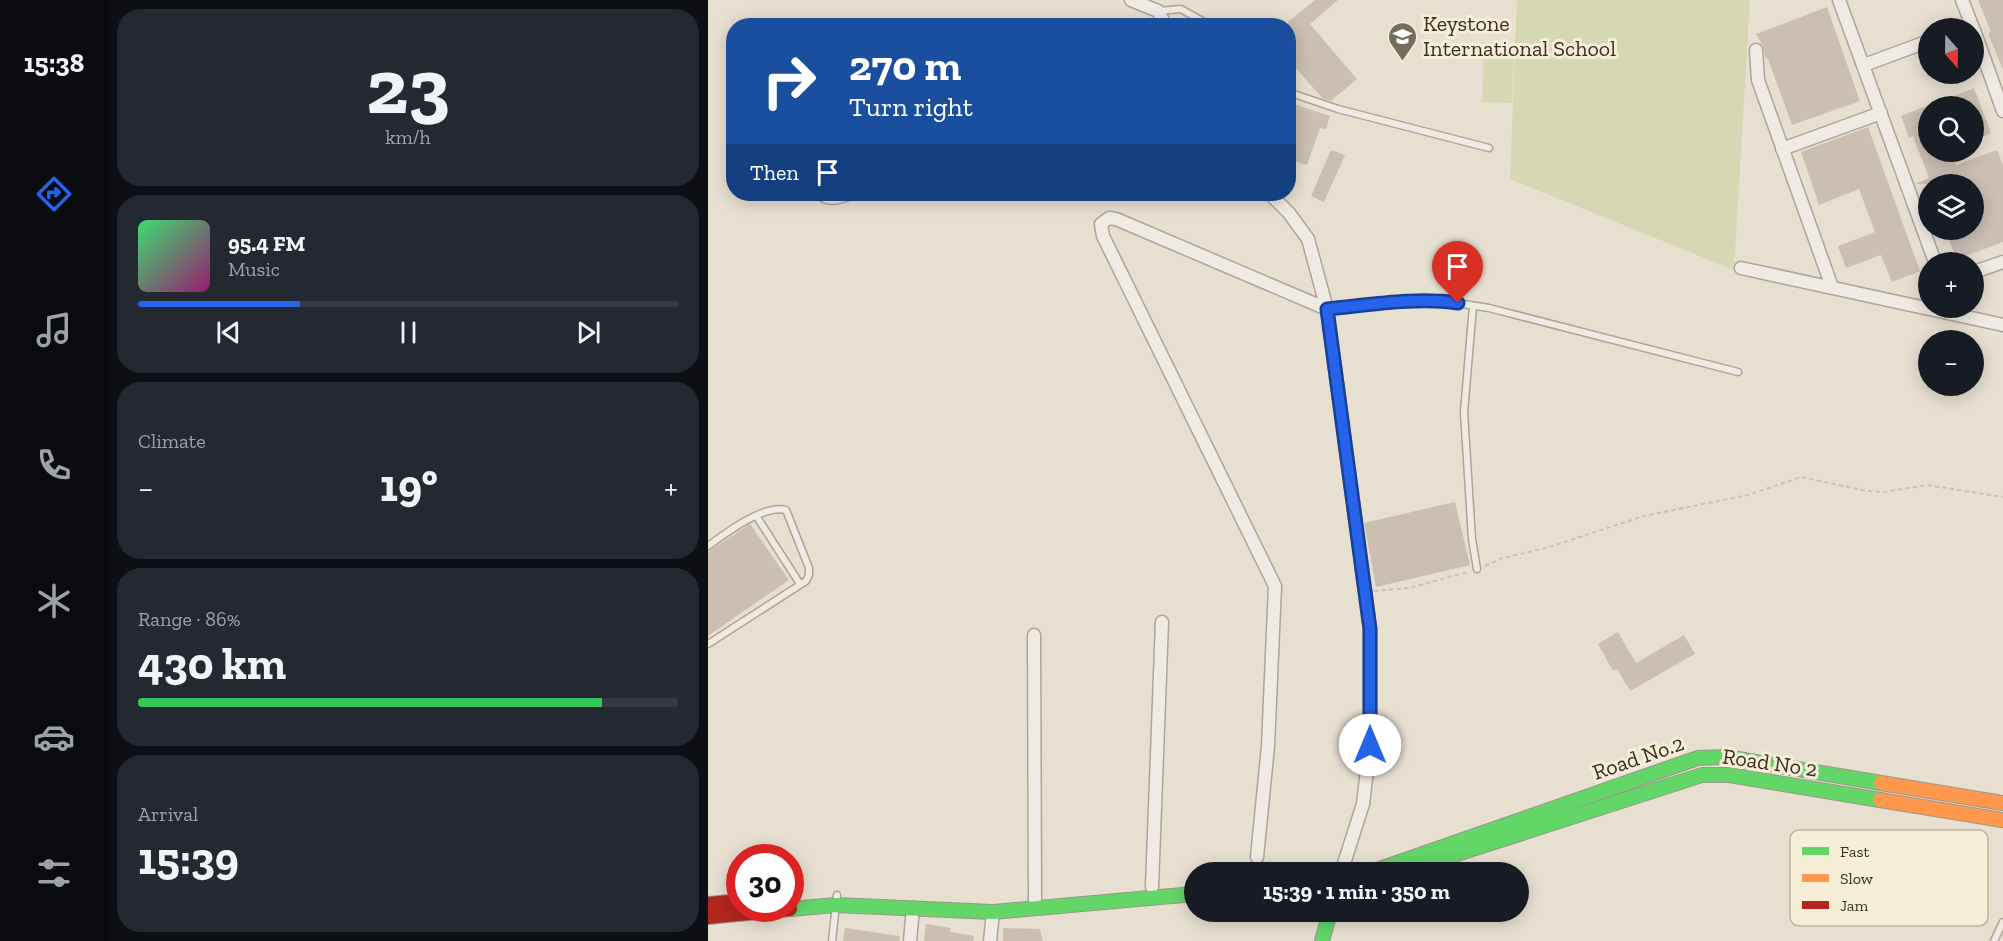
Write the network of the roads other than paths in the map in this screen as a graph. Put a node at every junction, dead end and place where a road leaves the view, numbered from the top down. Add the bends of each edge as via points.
1 (1131, 0) edge
2 (1839, 0) edge
3 (1962, 0) edge
4 (1158, 11) junction
5 (1162, 18) edge
6 (1197, 18) edge
7 (1968, 18) edge
8 (1918, 45) edge
9 (1756, 50) dead end
10 (1984, 62) edge
11 (1864, 65) junction
12 (1296, 95) edge
13 (2003, 111) edge
14 (1881, 113) junction
15 (1489, 148) dead end
16 (1782, 149) junction
17 (1277, 201) edge
18 (1931, 252) edge
19 (2003, 262) edge
20 (1741, 268) dead end
21 (1984, 269) edge
22 (1832, 287) junction
23 (1918, 304) edge
24 (1473, 306) junction
25 (1327, 309) junction
26 (1978, 318) edge
27 (2003, 325) edge
28 (1738, 372) dead end
29 (757, 517) junction
30 (708, 546) edge
31 (1477, 569) road end
32 (800, 584) junction
33 (1162, 622) dead end
34 (1034, 635) dead end
35 (708, 644) edge
36 (2003, 803) edge
37 (2003, 820) edge
38 (1257, 857) dead end
39 (1345, 862) edge
40 (1400, 862) edge
41 (1434, 862) edge
42 (1184, 885) edge
43 (1152, 887) junction
44 (1184, 895) edge
45 (804, 899) edge
46 (837, 900) junction
47 (1035, 900) junction
48 (726, 902) edge
49 (708, 904) edge
50 (804, 906) edge
51 (914, 908) junction
52 (993, 912) junction
53 (726, 915) edge
54 (708, 917) edge
55 (1327, 922) edge
56 (2003, 922) edge
57 (832, 941) edge
58 (910, 941) edge
59 (990, 941) edge
60 (1322, 941) edge
61 (1994, 941) edge

1 - 4 street
2 - 11 street
3 - 7 street
4 - 5 street
4 - 6 lane via 1181,9
8 - 11 street
9 - 16 street via 1758,80
10 - 13 street
11 - 14 street
12 - 15 lane
14 - 16 street
14 - 18 street
16 - 22 street
17 - 25 street via 1308,239
19 - 21 street
20 - 22 street
22 - 23 street
24 - 25 lane via 1444,301 1395,302
24 - 28 lane
24 - 31 lane via 1464,412
25 - 38 street via 1116,219 1109,218 1101,224 1103,236 1275,586 1268,746
25 - 39 street via 1370,629 1370,745 1363,804
26 - 27 street
29 - 30 lane
29 - 32 lane
29 - 32 lane via 773,509 786,510 809,568 809,575
32 - 35 lane
33 - 43 street
34 - 47 street
36 - 40 street, Road No.2 via 1726,757 1698,758
37 - 41 street, Road No 2 via 1729,775 1702,774
42 - 43 street
43 - 47 street
44 - 52 street
45 - 46 street
46 - 47 street
46 - 50 street
46 - 51 street
46 - 57 lane
48 - 49 street
51 - 52 street
51 - 58 street
52 - 59 street
53 - 54 street
55 - 60 street
56 - 61 lane

